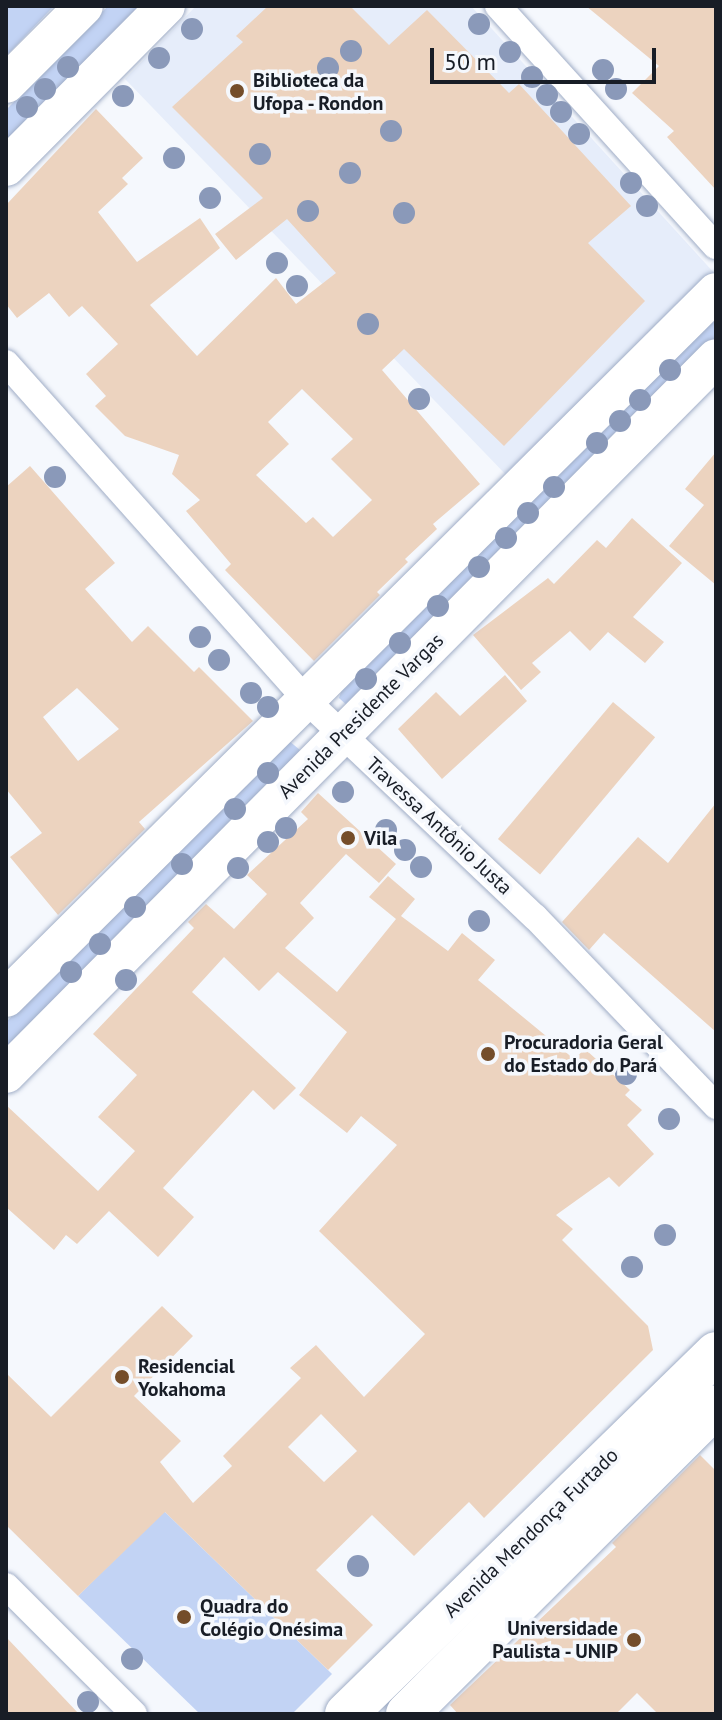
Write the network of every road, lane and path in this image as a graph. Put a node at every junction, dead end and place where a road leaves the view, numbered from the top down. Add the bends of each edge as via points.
1 (84, 6) edge
2 (166, 6) edge
3 (498, 6) edge
4 (6, 84) edge
5 (6, 167) edge
6 (716, 246) edge
7 (716, 292) edge
8 (716, 358) edge
9 (6, 363) edge
10 (306, 700) junction
11 (342, 736) junction
12 (6, 998) edge
13 (6, 1074) edge
14 (716, 1106) edge
15 (716, 1353) edge
16 (716, 1406) edge
17 (6, 1586) edge
18 (134, 1714) edge
19 (346, 1714) edge
20 (407, 1714) edge

1 - 4 street
2 - 5 street
3 - 6 street
7 - 10 street
8 - 11 street, Avenida Presidente Vargas
9 - 10 street, Travessa Antônio Justa
10 - 11 street, Travessa Antônio Justa
10 - 12 street
11 - 13 street, Avenida Presidente Vargas
11 - 14 street, Travessa Antônio Justa via 535,917
15 - 19 main road, Avenida Mendonça Furtado
16 - 20 main road, Avenida Mendonça Furtado
17 - 18 street

